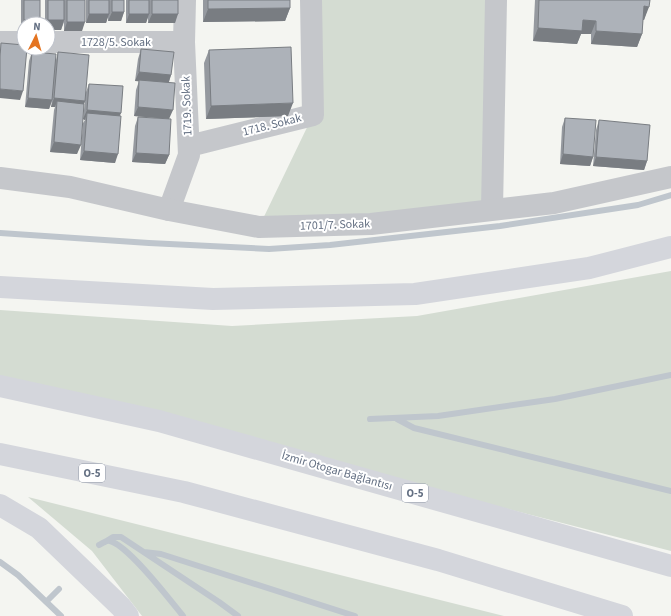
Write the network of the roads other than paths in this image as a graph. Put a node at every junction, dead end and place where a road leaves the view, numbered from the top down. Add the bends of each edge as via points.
1 (185, 0) edge
2 (311, 0) edge
3 (496, 0) edge
4 (0, 42) edge
5 (16, 42) edge
6 (56, 42) edge
7 (184, 42) junction
8 (189, 146) junction
9 (671, 177) edge
10 (0, 178) edge
11 (492, 209) junction
12 (169, 210) junction
13 (671, 247) edge
14 (0, 287) edge
15 (0, 386) edge
16 (0, 454) edge
17 (0, 505) edge
18 (671, 566) edge
19 (128, 616) edge
20 (622, 616) edge

1 - 7 street, 1719. Sokak
2 - 8 street, 1718. Sokak via 313,115
3 - 11 street
4 - 5 street
6 - 7 street, 1728/5. Sokak
7 - 8 street, 1719. Sokak
8 - 12 street, 1719. Sokak via 189,155
9 - 11 street, 1701/7. Sokak via 554,203
10 - 12 street, 1701/7. Sokak via 70,187
11 - 12 street, 1701/7. Sokak via 371,224 259,227
13 - 14 highway via 590,268 415,294 213,299
15 - 18 highway, İzmir Otogar Bağlantısı / O-5 via 160,421
16 - 20 highway, O-5 via 192,494 438,560
17 - 19 highway via 39,528

